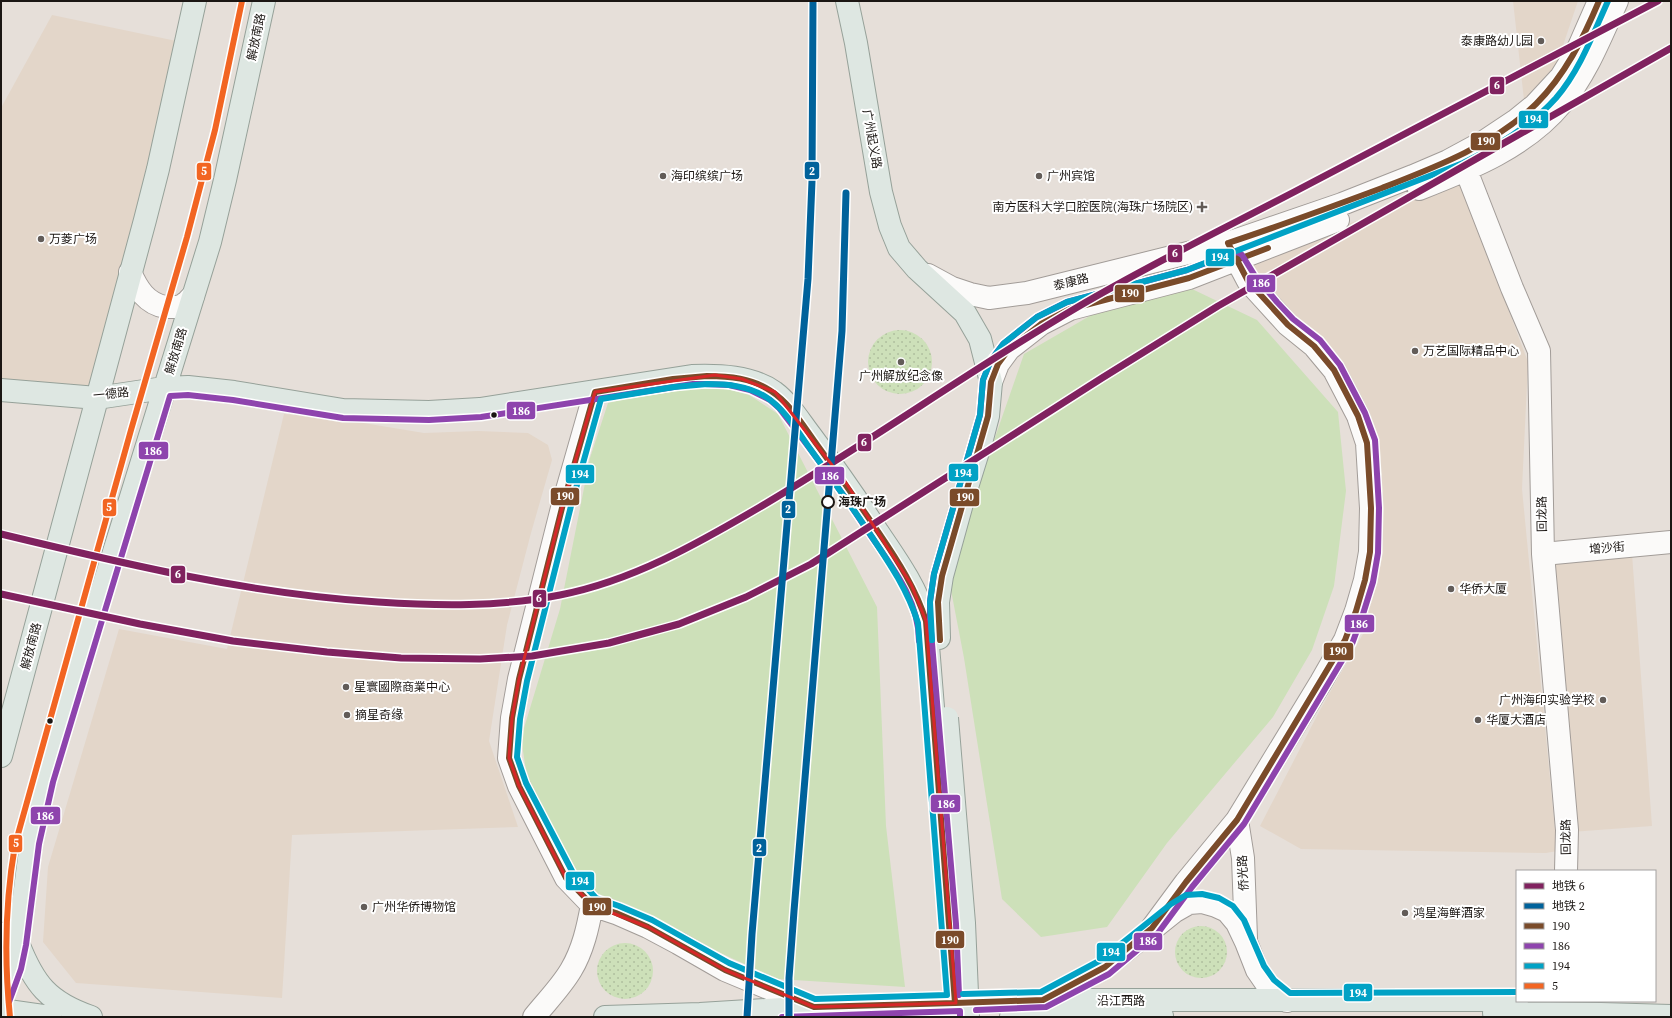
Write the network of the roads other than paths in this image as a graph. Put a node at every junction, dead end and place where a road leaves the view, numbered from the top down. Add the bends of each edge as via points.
1 (194, 1) edge
2 (264, 1) edge
3 (847, 1) edge
4 (1599, 1) edge
5 (1617, 1) edge
6 (1466, 170) junction
7 (1232, 252) junction
8 (917, 269) junction
9 (130, 272) junction
10 (193, 296) junction
11 (991, 382) junction
12 (164, 388) junction
13 (1, 390) edge
14 (595, 392) junction
15 (97, 398) junction
16 (1671, 542) edge
17 (1543, 554) junction
18 (940, 719) junction
19 (1, 756) edge
20 (1237, 820) junction
21 (1566, 870) edge
22 (592, 905) junction
23 (1152, 928) junction
24 (13, 934) edge
25 (1246, 942) junction
26 (1, 999) edge
27 (1043, 1000) junction
28 (1516, 1000) edge
29 (1287, 1001) junction
30 (1632, 1002) edge
31 (1671, 1003) edge
32 (814, 1007) junction
33 (1, 1010) edge
34 (1671, 1016) edge
35 (50, 1017) edge
36 (91, 1017) edge
37 (534, 1017) edge
38 (605, 1017) edge
39 (956, 1017) edge
40 (968, 1017) edge
41 (1011, 1017) edge

1 - 9 main road, 解放南路 via 158,169
2 - 10 main road, 解放南路 via 225,180 210,242
3 - 8 main road, 广州起义路 via 881,192 899,248
4 - 7 street, 泰康路 via 1578,49 1560,77 1535,105 1515,121 1448,161
5 - 6 street, 泰康路 via 1582,74 1559,107 1517,142
6 - 7 street, 泰康路
6 - 17 street, 回龙路 via 1539,351
7 - 8 street, 泰康路 via 1027,293 989,298 952,288
7 - 11 street, 泰康路 via 1189,278 1070,309 1042,324 1009,349 998,364
7 - 20 street via 1248,281 1266,302 1288,325 1314,346 1334,370 1358,416 1367,443 1371,508 1370,552 1365,580 1345,640
8 - 11 main road, 广州起义路 via 965,313 980,339
9 - 10 street via 140,292 149,301 160,306 174,308
9 - 15 main road, 解放南路
10 - 12 main road, 解放南路
11 - 18 main road, 广州起义路 via 989,410 942,576 938,602
12 - 14 main road, 一德路 via 188,387 343,410 389,412 480,409
12 - 15 main road, 一德路
12 - 24 main road, 解放南路 via 45,780
13 - 15 main road, 一德路
14 - 18 main road, 一德路 via 692,376 715,375 761,384 775,392 846,483 911,584 926,621
14 - 22 street via 563,504 521,672 512,718 509,758 519,786 566,878
15 - 19 main road, 解放南路
16 - 17 street, 增沙街
17 - 21 street, 回龙路 via 1567,830
18 - 39 main road
18 - 40 main road, bridge via 964,923
20 - 23 street
20 - 25 street, 侨光路 via 1243,858
22 - 32 street via 648,927 732,973
22 - 37 street via 576,960
23 - 25 street via 1189,903 1202,902 1227,911 1237,923
23 - 27 street via 1105,966
24 - 26 main road, 解放南路 via 13,966
24 - 36 main road via 37,983 63,1006
25 - 29 street via 1257,970 1268,986
27 - 29 main road, 沿江西路
27 - 32 main road, 沿江西路
28 - 29 main road, 沿江西路
30 - 31 main road
32 - 38 main road, 沿江西路
33 - 35 main road
34 - 41 main road, 沿江西路 via 1393,1013

